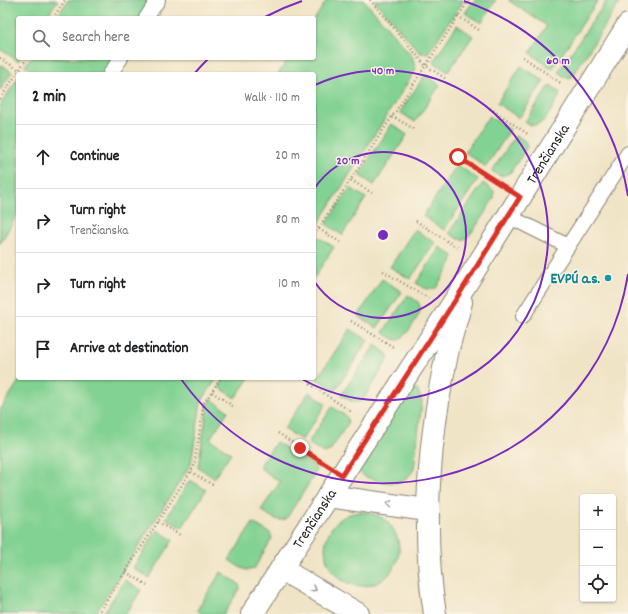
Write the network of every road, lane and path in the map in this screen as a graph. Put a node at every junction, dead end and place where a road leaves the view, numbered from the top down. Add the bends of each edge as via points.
1 (65, 0) edge
2 (158, 0) edge
3 (370, 0) edge
4 (469, 0) edge
5 (54, 16) edge
6 (147, 16) edge
7 (458, 16) junction
8 (628, 24) edge
9 (479, 30) dead end
10 (0, 58) edge
11 (523, 58) dead end
12 (26, 60) edge
13 (119, 60) edge
14 (425, 65) junction
15 (19, 70) junction
16 (22, 72) edge
17 (111, 72) edge
18 (16, 75) edge
19 (446, 79) dead end
20 (583, 97) junction
21 (0, 100) edge
22 (490, 108) dead end
23 (392, 116) junction
24 (414, 129) dead end
25 (550, 149) junction
26 (628, 153) edge
27 (458, 157) dead end
28 (351, 180) junction
29 (372, 193) dead end
30 (520, 197) junction
31 (508, 216) junction
32 (416, 222) dead end
33 (319, 228) junction
34 (316, 232) edge
35 (340, 242) dead end
36 (568, 246) junction
37 (479, 262) junction
38 (384, 271) dead end
39 (467, 282) junction
40 (449, 310) junction
41 (523, 316) dead end
42 (351, 321) dead end
43 (416, 361) junction
44 (220, 380) edge
45 (310, 384) dead end
46 (212, 392) junction
47 (234, 406) dead end
48 (373, 426) junction
49 (278, 433) dead end
50 (191, 472) junction
51 (342, 475) junction
52 (212, 485) dead end
53 (328, 496) junction
54 (427, 510) junction
55 (158, 522) junction
56 (180, 536) dead end
57 (281, 569) junction
58 (126, 572) junction
59 (147, 585) dead end
60 (98, 614) edge
61 (252, 614) edge
62 (358, 614) edge
63 (435, 614) edge

1 - 5 path
2 - 6 lane
3 - 14 path
4 - 7 path
7 - 9 path
7 - 14 path
8 - 20 street, Trenčianska
10 - 15 path
11 - 20 path
12 - 15 path
13 - 17 lane
14 - 19 path
14 - 23 path
15 - 16 path
18 - 21 path
20 - 25 street, Trenčianska
22 - 25 path
23 - 24 path
23 - 28 path
25 - 30 street, Trenčianska
26 - 36 lane
27 - 30 path
28 - 29 path
28 - 33 path
30 - 31 street, Trenčianska
31 - 36 lane
31 - 37 street, Trenčianska
32 - 37 path
33 - 34 path
33 - 35 path
36 - 41 lane
37 - 39 street, Trenčianska
38 - 40 path
39 - 40 street, Trenčianska
39 - 54 street, Trenčianska via 448,349 436,414
40 - 43 street, Trenčianska
42 - 43 path
43 - 48 street, Trenčianska
44 - 46 path
45 - 48 path
46 - 47 path
46 - 50 path via 204,403
48 - 51 street, Trenčianska
49 - 51 path
50 - 52 path
50 - 55 path
51 - 53 street, Trenčianska
54 -> 53 street
53 - 57 street, Trenčianska
54 - 63 street, Trenčianska via 430,586
55 - 56 path
55 - 58 path
57 - 61 street, Trenčianska
57 -> 62 street
58 - 59 path
58 - 60 path

